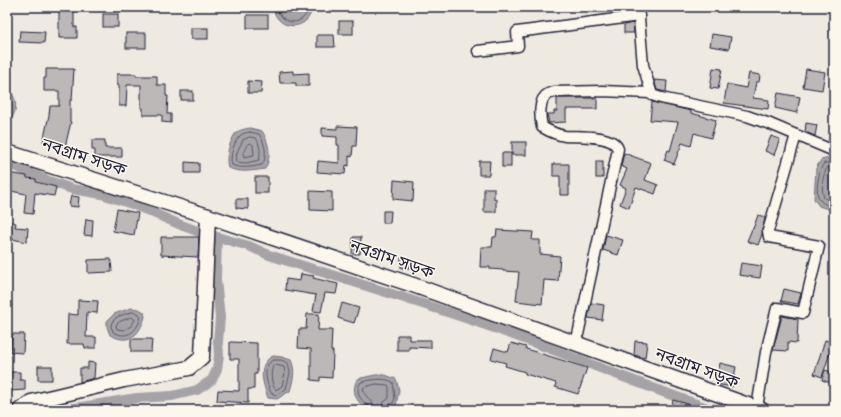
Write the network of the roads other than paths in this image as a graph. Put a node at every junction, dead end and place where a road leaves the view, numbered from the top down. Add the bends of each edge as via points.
1 (639, 12) edge
2 (478, 51) dead end
3 (650, 93) junction
4 (796, 135) junction
5 (834, 151) edge
6 (7, 152) edge
7 (208, 219) junction
8 (576, 344) junction
9 (759, 409) edge
10 (20, 410) edge

1 - 2 street via 517,32 518,46
1 - 3 street via 644,65
3 - 4 street via 661,98 747,116
3 - 8 street via 554,92 543,99 540,120 542,126 550,132 564,136 608,140 617,146 618,150
4 - 5 street
4 - 9 street via 768,236 819,246 803,313 777,308 766,352
6 - 7 main road, নবগ্রাম সড়ক
7 - 8 main road, নবগ্রাম সড়ক via 420,288
7 - 10 main road via 202,357 189,368 31,402
8 - 9 main road, নবগ্রাম সড়ক

